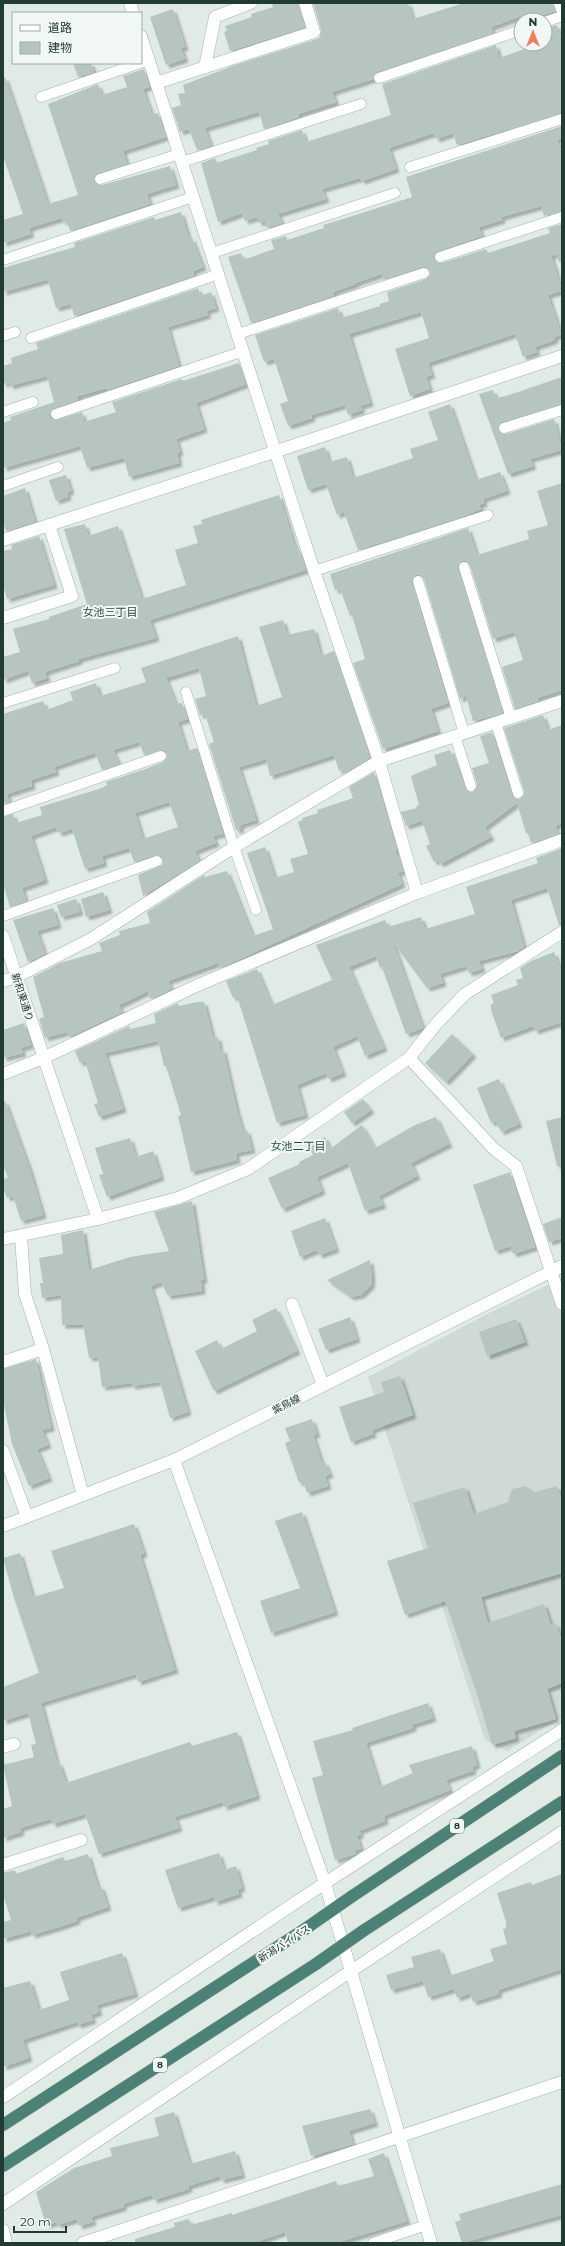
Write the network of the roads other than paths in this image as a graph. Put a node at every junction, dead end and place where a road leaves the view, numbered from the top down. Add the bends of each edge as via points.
1 (252, 3) edge
2 (305, 3) edge
3 (560, 3) edge
4 (562, 9) edge
5 (513, 33) edge
6 (142, 39) edge
7 (149, 60) junction
8 (142, 62) edge
9 (137, 64) edge
10 (205, 67) junction
11 (379, 78) dead end
12 (156, 83) junction
13 (41, 97) dead end
14 (361, 104) dead end
15 (562, 119) edge
16 (181, 158) junction
17 (410, 167) dead end
18 (100, 179) dead end
19 (395, 193) dead end
20 (194, 197) junction
21 (562, 217) edge
22 (212, 253) junction
23 (440, 257) dead end
24 (6, 259) dead end
25 (424, 272) dead end
26 (219, 274) junction
27 (15, 332) dead end
28 (238, 334) junction
29 (3, 336) edge
30 (30, 338) dead end
31 (244, 351) junction
32 (562, 356) edge
33 (33, 402) dead end
34 (562, 410) edge
35 (3, 412) edge
36 (56, 414) dead end
37 (504, 428) dead end
38 (277, 451) junction
39 (58, 467) dead end
40 (3, 486) edge
41 (488, 516) dead end
42 (49, 524) junction
43 (3, 540) edge
44 (464, 567) dead end
45 (314, 571) junction
46 (418, 581) dead end
47 (3, 618) edge
48 (114, 668) dead end
49 (186, 692) dead end
50 (562, 701) edge
51 (3, 703) edge
52 (511, 718) junction
53 (496, 723) junction
54 (459, 735) junction
55 (161, 756) dead end
56 (379, 761) junction
57 (471, 786) dead end
58 (518, 793) dead end
59 (3, 810) edge
60 (562, 840) edge
61 (234, 847) junction
62 (158, 861) dead end
63 (417, 893) junction
64 (256, 910) dead end
65 (3, 916) edge
66 (562, 932) edge
67 (3, 936) edge
68 (16, 977) junction
69 (3, 981) edge
70 (43, 1058) junction
71 (409, 1058) junction
72 (3, 1074) edge
73 (98, 1219) junction
74 (21, 1237) junction
75 (3, 1239) edge
76 (557, 1269) edge
77 (292, 1304) dead end
78 (562, 1304) edge
79 (43, 1350) junction
80 (3, 1362) edge
81 (323, 1385) junction
82 (3, 1451) edge
83 (174, 1460) junction
84 (83, 1495) junction
85 (27, 1517) junction
86 (3, 1526) edge
87 (562, 1730) edge
88 (562, 1756) edge
89 (562, 1802) edge
90 (562, 1832) edge
91 (81, 1840) dead end
92 (3, 1865) edge
93 (325, 1883) junction
94 (351, 1971) junction
95 (562, 2082) edge
96 (3, 2097) edge
97 (3, 2125) edge
98 (400, 2136) junction
99 (3, 2166) edge
100 (3, 2204) edge
101 (426, 2225) junction
102 (3, 2230) edge
103 (6, 2243) edge
104 (83, 2243) edge
105 (373, 2243) edge
106 (431, 2243) edge

1 - 10 street via 215,17
2 - 10 street via 314,32
3 - 4 street
5 - 11 lane
6 - 7 street
7 - 8 lane
7 - 12 street
9 - 13 lane
10 - 12 street
12 - 16 street
14 - 16 lane
15 - 17 lane
16 - 18 lane
16 - 20 street
19 - 22 lane
20 - 22 street
20 - 24 lane
21 - 23 lane
22 - 26 street
25 - 28 lane
26 - 28 street
26 - 30 lane
27 - 29 lane
28 - 31 street
31 - 36 lane
31 - 38 street
32 - 38 street
33 - 35 lane
34 - 37 lane
38 - 42 street
38 - 45 street
39 - 40 lane
41 - 45 lane
42 - 43 street
42 - 47 street via 72,596
44 - 52 lane
45 - 56 street
46 - 54 lane
48 - 51 lane
49 - 61 lane
50 - 52 street
52 - 53 street
53 - 54 street
53 - 58 lane
54 - 56 street
54 - 57 lane
55 - 59 lane
56 - 61 street
56 - 63 street
60 - 63 street
61 - 64 lane
61 - 68 street via 90,939
62 - 65 lane
63 - 70 street via 196,986
66 - 71 street via 465,994
67 - 68 street, 新和東通り
68 - 69 street
68 - 70 street, 新和東通り
70 - 72 street
70 - 73 street, 新和東通り
71 - 73 street via 248,1169 178,1198
71 - 76 street via 494,1149 516,1166
73 - 74 street
74 - 75 street
74 - 79 street via 25,1294
76 - 78 street
76 - 81 street, 紫鳥線
77 - 81 street
79 - 80 street
79 - 84 street
81 - 83 street, 紫鳥線
82 - 85 street
83 - 84 street, 紫鳥線
83 - 93 street
84 - 85 street, 紫鳥線
85 - 86 street, 紫鳥線
87 - 93 street
88 - 97 highway, 新潟バイパス / 8, bridge via 305,1929
89 - 99 highway, 8, bridge
90 - 94 street
91 - 92 street
93 - 94 street
93 - 96 street
94 - 98 street
94 - 100 street
95 - 98 street
98 - 101 street
98 - 104 street
101 - 105 lane
101 - 106 street
102 - 103 street

